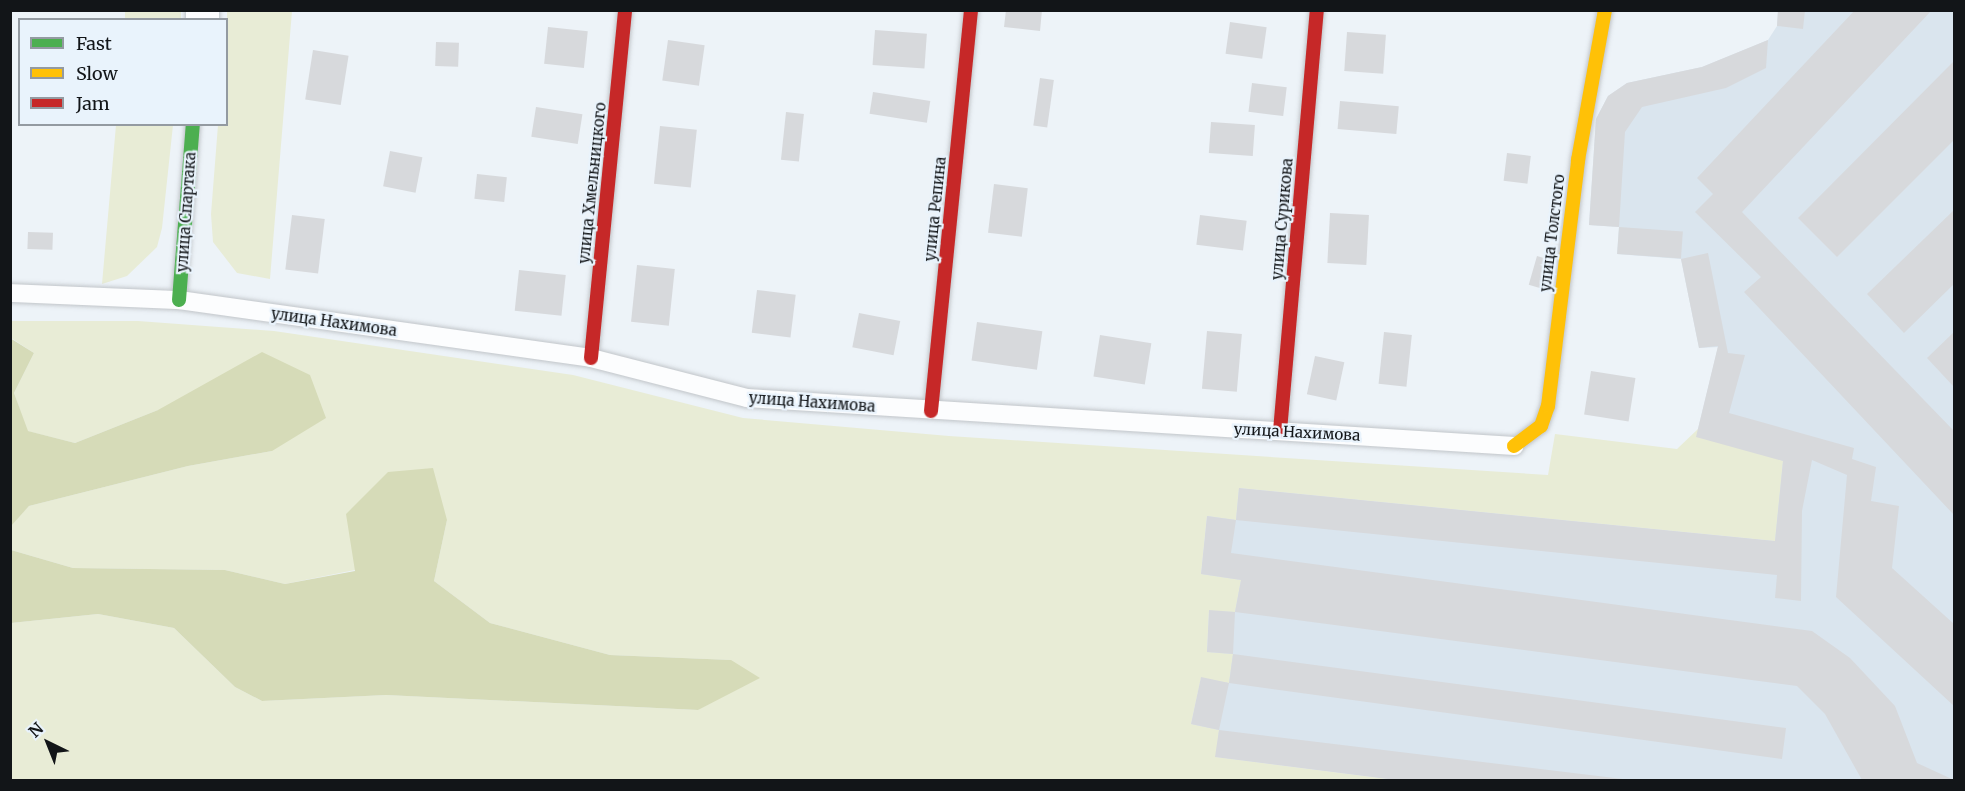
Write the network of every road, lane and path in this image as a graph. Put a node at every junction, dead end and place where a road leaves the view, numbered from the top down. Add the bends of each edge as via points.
1 (625, 10) edge
2 (971, 10) edge
3 (1317, 10) edge
4 (1605, 10) edge
5 (193, 126) edge
6 (10, 293) edge
7 (179, 300) junction
8 (591, 358) junction
9 (931, 411) junction
10 (1281, 431) junction
11 (1514, 446) joint

1 - 8 street, улица Хмельницкого
2 - 9 street, улица Репина
3 - 10 street, улица Сурикова
4 - 11 street, улица Толстого via 1578,160 1548,406 1541,426
5 - 7 street, улица Спартака
6 - 7 lane, улица Нахимова
7 - 8 lane, улица Нахимова
8 - 9 lane, улица Нахимова via 747,398
9 - 10 lane, улица Нахимова
10 - 11 lane, улица Нахимова

